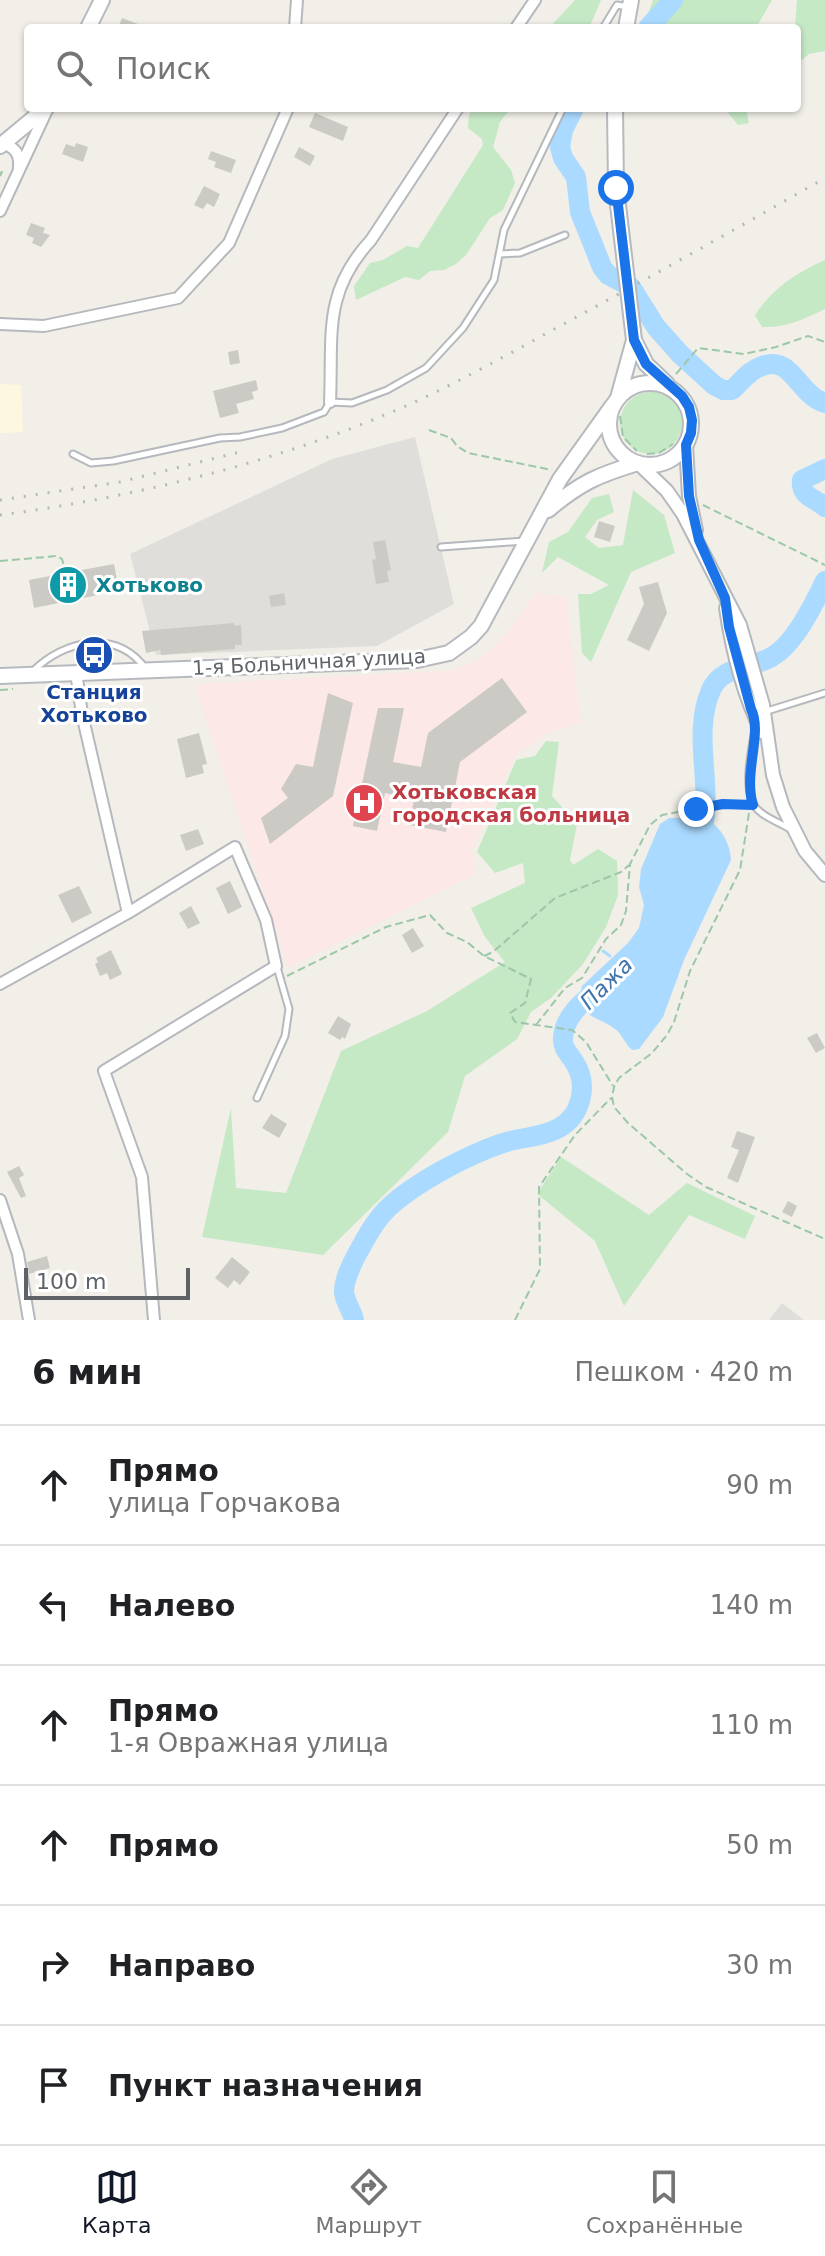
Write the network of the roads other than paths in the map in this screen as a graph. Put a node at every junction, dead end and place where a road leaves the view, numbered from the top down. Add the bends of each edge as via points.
1 (102, 0) edge
2 (297, 0) edge
3 (535, 0) edge
4 (623, 3) edge
5 (90, 24) edge
6 (295, 24) edge
7 (519, 24) edge
8 (606, 24) edge
9 (626, 24) edge
10 (42, 112) edge
11 (45, 112) edge
12 (286, 112) edge
13 (455, 112) edge
14 (561, 112) edge
15 (615, 112) edge
16 (2, 144) edge
17 (19, 170) junction
18 (0, 211) edge
19 (565, 235) dead end
20 (500, 254) junction
21 (0, 324) edge
22 (634, 340) junction
23 (671, 388) junction
24 (330, 402) junction
25 (618, 405) junction
26 (681, 443) junction
27 (73, 454) dead end
28 (638, 463) junction
29 (542, 516) junction
30 (699, 540) junction
31 (529, 541) junction
32 (441, 547) dead end
33 (146, 669) junction
34 (76, 672) junction
35 (29, 674) junction
36 (0, 676) edge
37 (825, 693) edge
38 (758, 712) junction
39 (794, 832) junction
40 (825, 875) edge
41 (128, 913) junction
42 (276, 966) junction
43 (0, 984) edge
44 (257, 1098) dead end
45 (0, 1200) edge
46 (29, 1320) edge
47 (154, 1320) edge

1 - 5 main road
2 - 6 street
3 - 7 street
4 - 8 lane
4 - 9 main road
10 - 16 main road
11 - 17 street
12 - 21 street via 229,243 178,298 44,326
13 - 24 street via 355,257 333,303
14 - 20 lane via 504,230
15 - 22 main road via 618,215
16 - 17 street via 20,157
17 - 18 street
19 - 20 lane via 520,253
20 - 24 lane via 494,280 463,328 426,368 352,403
22 - 23 main road via 646,364
22 - 25 main road
23 - 25 main road via 643,383 629,388
23 - 26 main road via 682,396 692,420 691,433
24 - 27 lane via 324,412 240,437 113,461 91,463
25 - 28 main road via 609,427 612,439
25 - 29 main road, 1-я Больничная улица via 560,479
26 - 28 main road via 678,455 665,463
26 - 30 street
28 - 29 main road via 576,487
28 - 30 street via 667,491
29 - 31 main road, 1-я Больничная улица
30 - 38 street via 725,598
31 - 32 lane
31 - 33 main road, 1-я Больничная улица via 481,626 449,653 417,660
33 - 34 main road, 1-я Больничная улица
33 - 35 lane via 129,650 90,643 53,654
34 - 35 main road, 1-я Больничная улица
34 - 41 street
35 - 36 main road, 1-я Больничная улица
37 - 38 lane
38 - 39 street
38 - 39 lane via 749,773 753,805
39 - 40 street
41 - 42 street via 235,847 266,920
41 - 43 street
42 - 44 lane via 289,1009 285,1036
42 - 47 street via 104,1071 142,1177
45 - 46 street via 18,1254

